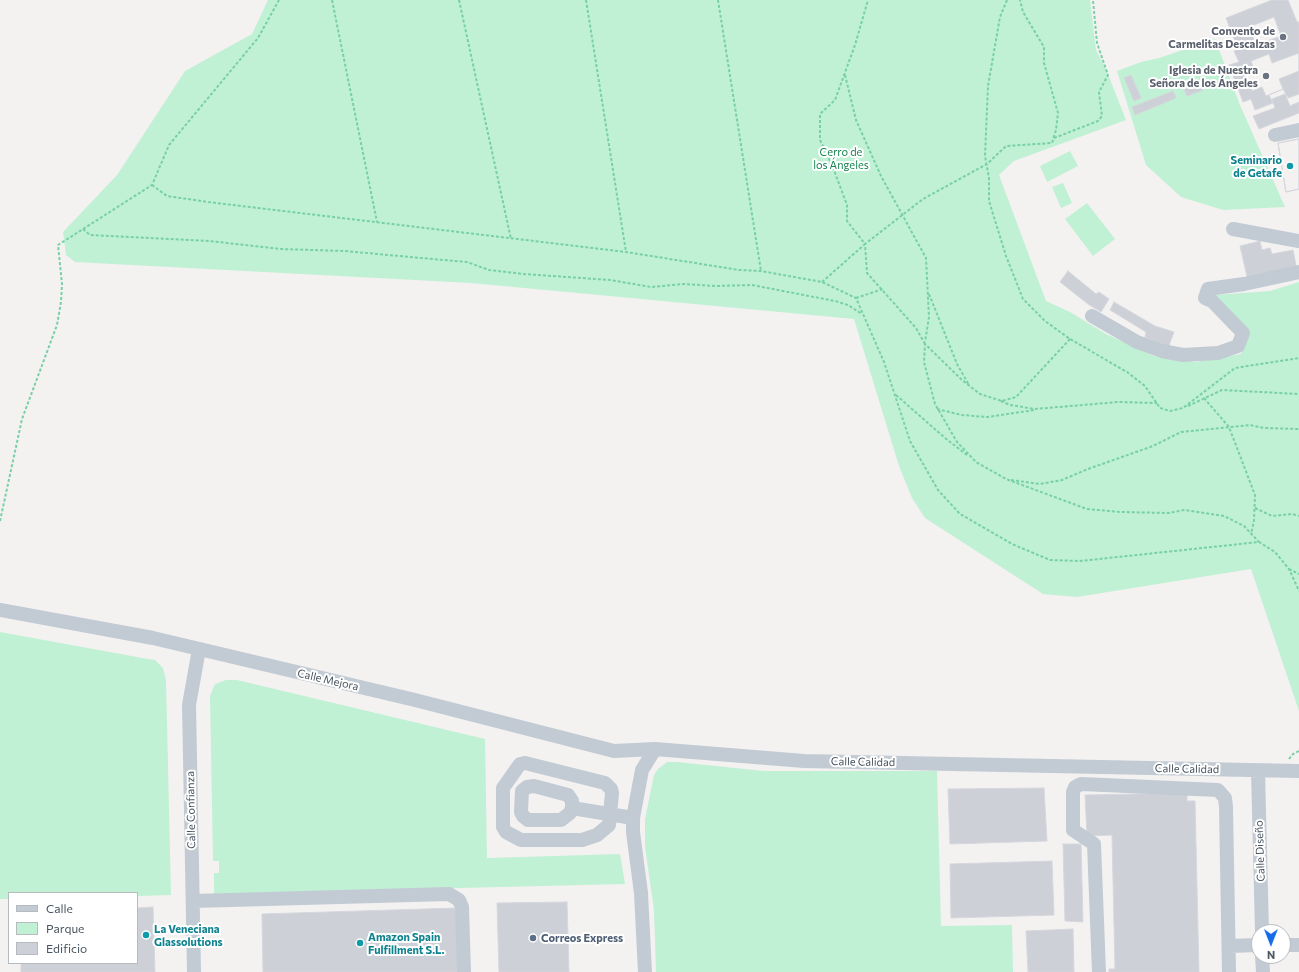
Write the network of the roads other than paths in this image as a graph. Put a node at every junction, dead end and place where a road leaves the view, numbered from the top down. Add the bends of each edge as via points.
1 (1299, 130) edge
2 (1275, 135) dead end
3 (1233, 229) dead end
4 (1299, 241) edge
5 (1299, 272) edge
6 (1092, 316) dead end
7 (0, 610) edge
8 (199, 649) junction
9 (655, 749) junction
10 (1258, 771) junction
11 (1299, 771) edge
12 (572, 808) dead end
13 (610, 815) junction
14 (633, 818) junction
15 (193, 901) junction
16 (1262, 924) edge
17 (1251, 945) edge
18 (1229, 946) junction
19 (194, 972) edge
20 (464, 972) edge
21 (645, 972) edge
22 (1099, 972) edge
23 (1229, 972) edge

1 - 2 street
3 - 4 street
5 - 6 street via 1208,289 1205,298 1212,301 1243,333 1238,346 1218,354 1183,355 1162,351 1137,342
7 - 8 street, Calle Mejora
8 - 9 street, Calle Mejora via 614,750
8 - 15 street, Calle Confianza via 189,705
9 - 10 street, Calle Calidad via 804,761
9 - 14 street via 642,770
10 - 11 street, Calle Calidad
10 - 16 street, Calle Diseño
12 - 13 street
13 - 13 street via 612,793 605,783 520,764 502,788 503,827 506,832 521,840 589,838 605,830 609,825
13 - 14 street
14 - 21 street via 641,893
15 - 19 street, Calle Confianza
15 - 20 street via 449,894 459,900 462,907
17 - 18 street
18 - 22 street via 1226,807 1225,798 1218,790 1081,784 1075,787 1073,792 1073,830 1094,844
18 - 23 street

